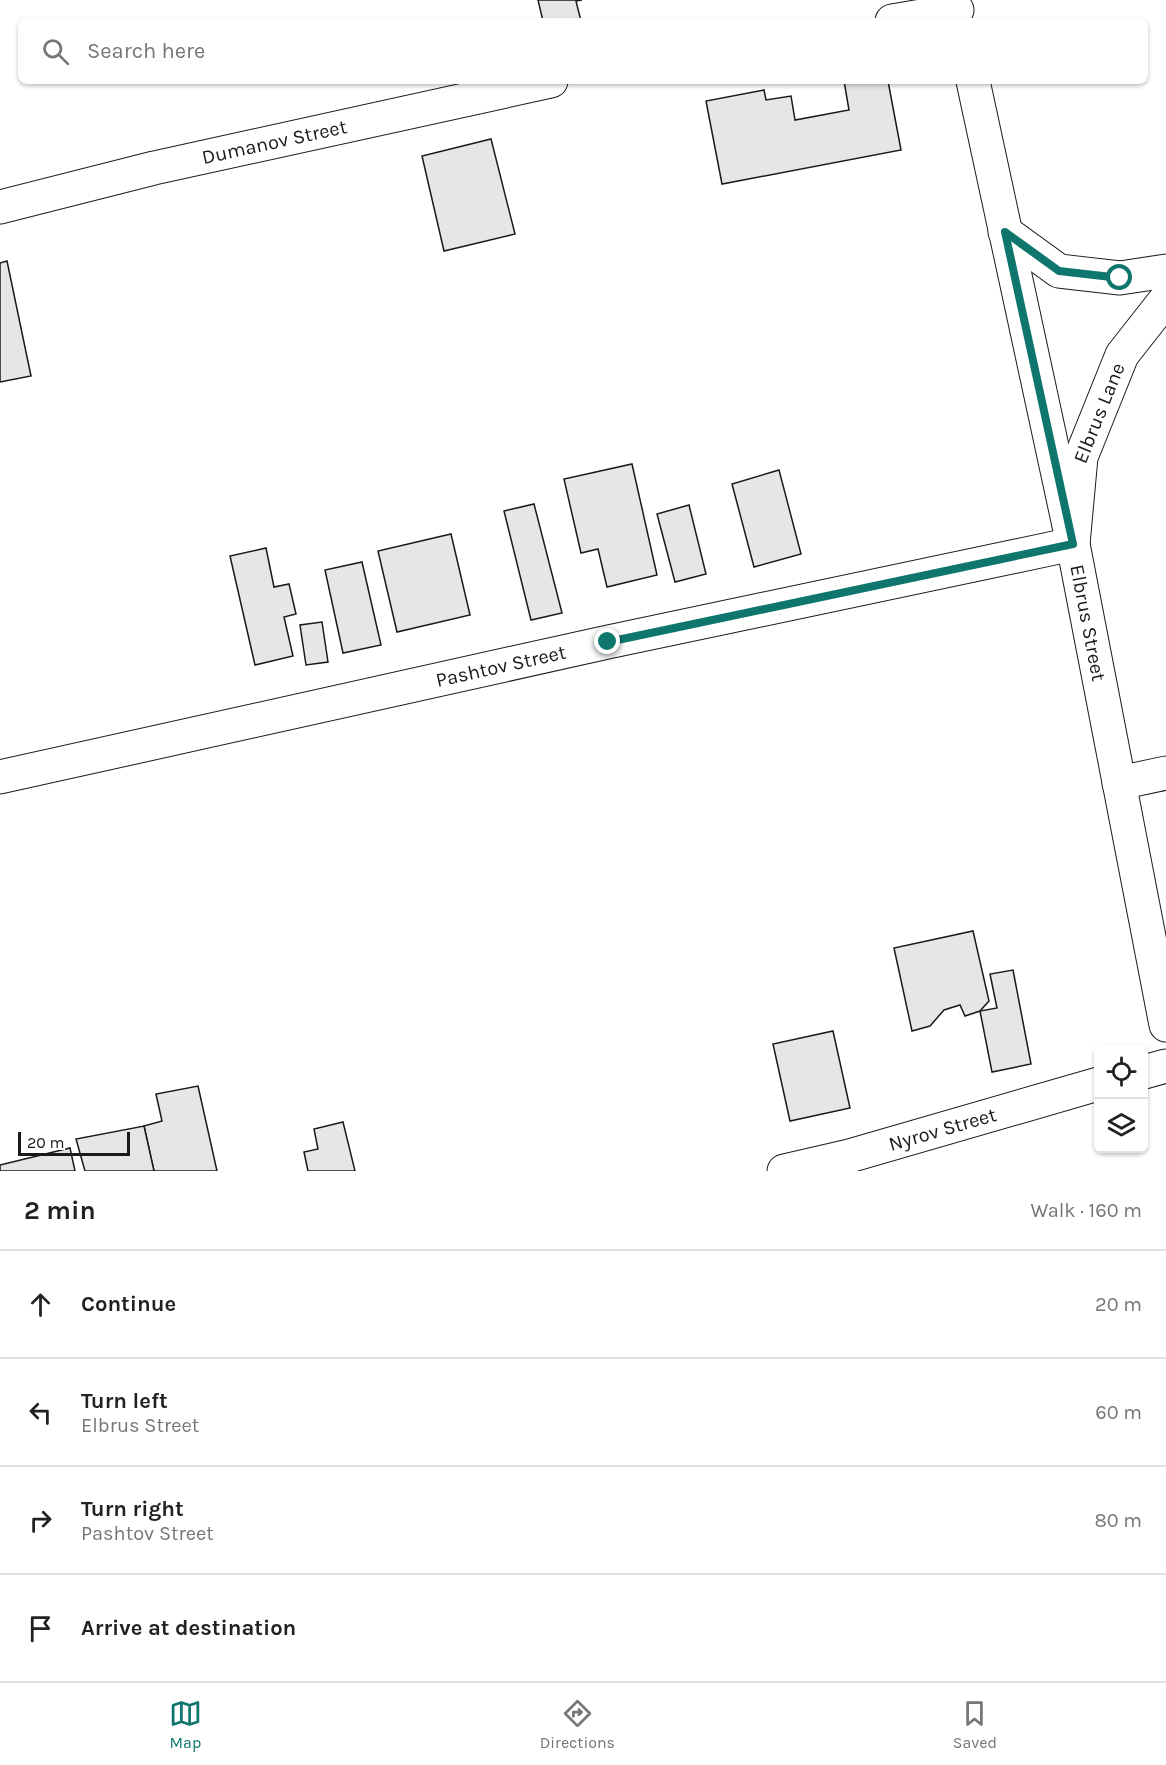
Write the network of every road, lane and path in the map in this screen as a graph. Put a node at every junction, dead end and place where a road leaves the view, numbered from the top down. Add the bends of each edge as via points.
1 (957, 10) edge
2 (910, 18) edge
3 (537, 84) edge
4 (974, 84) edge
5 (0, 207) edge
6 (1005, 232) junction
7 (1166, 271) edge
8 (1166, 299) edge
9 (1073, 544) junction
10 (1166, 773) edge
11 (0, 777) edge
12 (1119, 783) junction
13 (1166, 1025) edge
14 (1166, 1066) edge
15 (1148, 1071) edge
16 (1094, 1085) edge
17 (784, 1171) edge

1 - 2 street
3 - 5 street, Dumanov Street via 154,168
4 - 6 street, Elbrus Street
6 - 7 street via 1059,271 1120,278
6 - 9 street, Elbrus Street
8 - 9 street, Elbrus Lane via 1122,355 1082,457
9 - 11 street, Pashtov Street
9 - 12 street, Elbrus Street
10 - 12 street
12 - 13 street, Elbrus Street
14 - 15 street
16 - 17 street, Nyrov Street

